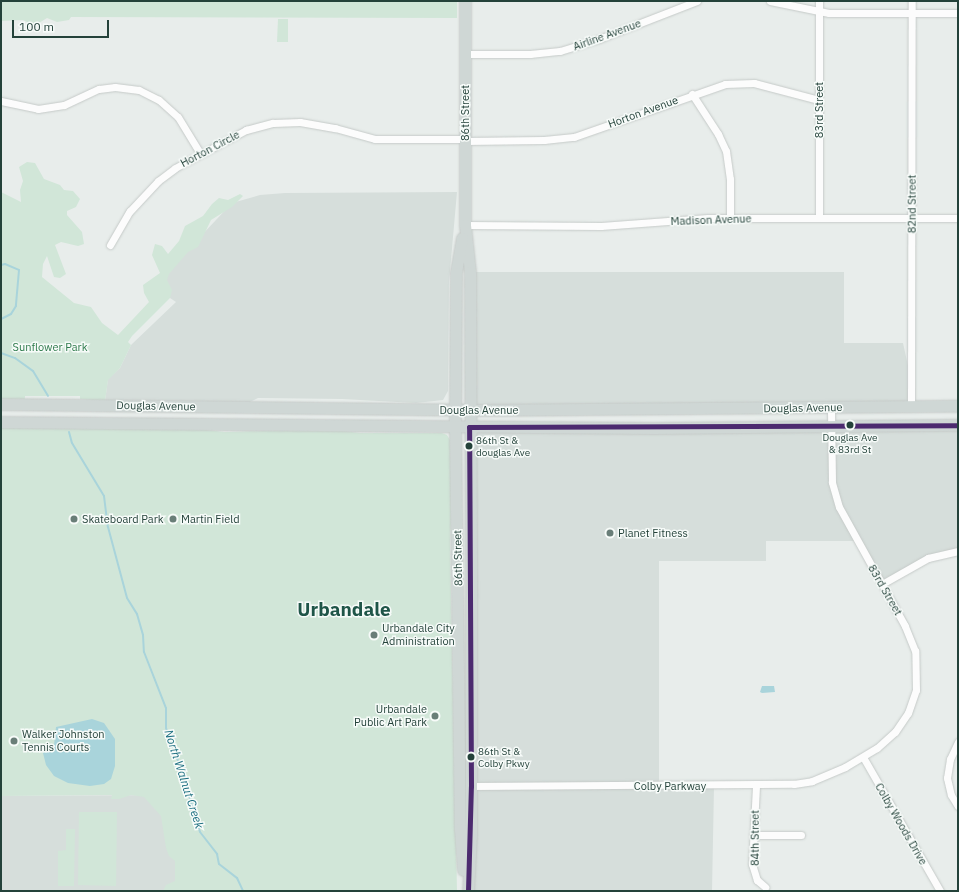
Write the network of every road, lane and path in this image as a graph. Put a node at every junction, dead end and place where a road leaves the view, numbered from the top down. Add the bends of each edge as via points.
1 (466, 1) edge
2 (697, 1) edge
3 (770, 1) edge
4 (819, 1) edge
5 (912, 1) edge
6 (819, 12) junction
7 (912, 13) junction
8 (958, 13) edge
9 (465, 54) junction
10 (692, 94) junction
11 (819, 100) junction
12 (1, 101) edge
13 (465, 140) junction
14 (200, 153) junction
15 (730, 218) junction
16 (819, 218) junction
17 (912, 218) junction
18 (958, 218) edge
19 (464, 225) junction
20 (110, 245) dead end
21 (1, 404) edge
22 (958, 406) edge
23 (831, 407) junction
24 (911, 407) junction
25 (455, 410) junction
26 (469, 410) junction
27 (698, 410) junction
28 (1, 422) edge
29 (958, 425) edge
30 (832, 426) junction
31 (455, 427) junction
32 (469, 427) junction
33 (654, 428) junction
34 (958, 551) edge
35 (882, 584) junction
36 (958, 742) edge
37 (862, 757) junction
38 (471, 786) junction
39 (756, 786) junction
40 (958, 806) edge
41 (753, 835) junction
42 (801, 835) dead end
43 (764, 887) dead end
44 (466, 891) edge
45 (940, 891) edge

1 - 9 main road, 86th Street
2 - 9 street, Airline Avenue via 599,39 560,50 530,54
3 - 6 street
4 - 6 street, 83rd Street
5 - 7 street, 82nd Street
6 - 7 street
6 - 11 street, 83rd Street
7 - 8 street
7 - 17 street, 82nd Street
9 - 13 main road, 86th Street
10 - 11 street, Horton Avenue via 725,84 744,82
10 - 13 street, Horton Avenue via 574,137 544,140
10 - 15 street via 718,134 726,152 730,179
11 - 16 street, 83rd Street
12 - 14 street via 38,108 64,105 99,89 119,87 139,90 159,100 178,117
13 - 14 street, Horton Circle via 375,139 318,124 287,122 246,130
13 - 19 main road, 86th Street
14 - 20 street, Horton Circle via 175,168 144,195 130,211
15 - 16 street, Madison Avenue
15 - 19 street, Madison Avenue via 601,226
16 - 17 street, Madison Avenue
17 - 18 street, Madison Avenue
17 - 24 street, 82nd Street
19 - 25 main road, 86th Street via 456,273
19 - 26 main road, 86th Street via 470,272
21 - 25 main road, Douglas Avenue
22 - 24 main road, Douglas Avenue
23 - 24 main road, Douglas Avenue
23 - 27 main road, Douglas Avenue
23 - 30 street, 83rd Street
25 - 26 main road, Douglas Avenue
25 - 31 main road, 86th Street
26 - 27 main road, Douglas Avenue
26 - 32 main road, 86th Street
27 - 33 main road via 660,413 653,420
28 - 31 main road, Douglas Avenue
29 - 30 main road, Douglas Avenue
30 - 33 main road, Douglas Avenue
30 - 35 street, 83rd Street via 835,495 846,521
31 - 32 main road, Douglas Avenue
31 - 44 main road, 86th Street via 460,829
32 - 33 main road, Douglas Avenue
32 - 38 main road, 86th Street
34 - 35 street via 928,558
35 - 37 street, 83rd Street via 912,640 917,678 912,702 902,723 886,741
36 - 40 street via 950,759 947,778 951,795
37 - 39 street, Colby Parkway via 812,781
37 - 45 street, Colby Woods Drive
38 - 39 street, Colby Parkway
38 - 44 main road, 86th Street
39 - 41 street, 84th Street
41 - 42 street
41 - 43 street, 84th Street via 752,864 757,880

